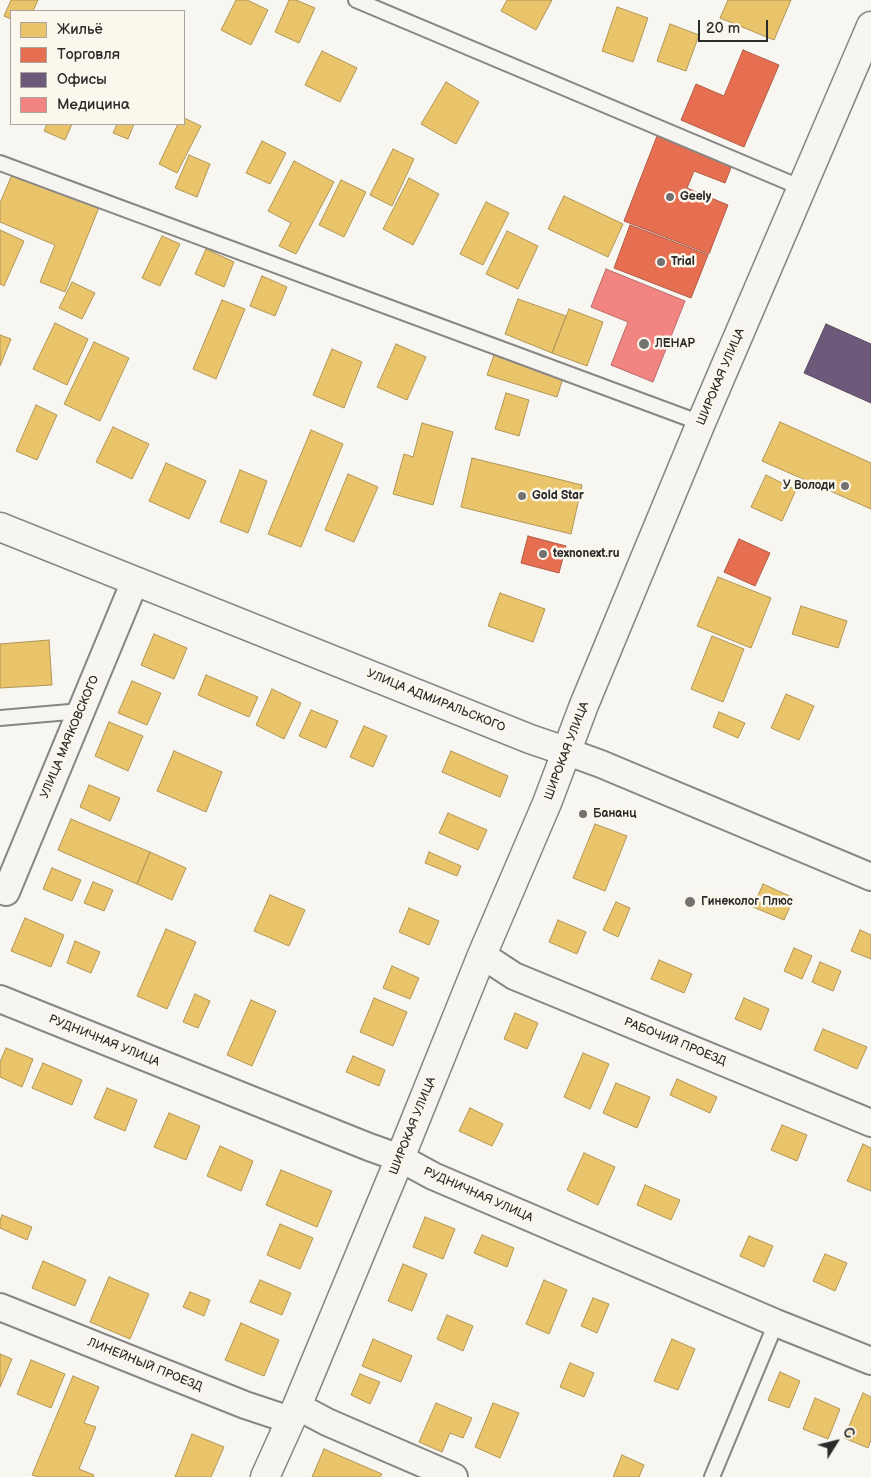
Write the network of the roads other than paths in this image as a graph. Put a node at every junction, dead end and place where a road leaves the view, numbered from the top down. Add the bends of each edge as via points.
1 (356, 0) edge
2 (871, 26) edge
3 (0, 162) edge
4 (802, 188) junction
5 (701, 423) junction
6 (0, 527) edge
7 (135, 581) junction
8 (81, 711) junction
9 (0, 718) edge
10 (568, 752) junction
11 (871, 877) edge
12 (3, 891) edge
13 (482, 955) junction
14 (0, 999) edge
15 (871, 1123) edge
16 (400, 1158) junction
17 (0, 1307) edge
18 (776, 1323) junction
19 (871, 1361) edge
20 (293, 1413) junction
21 (266, 1477) edge
22 (454, 1477) edge
23 (712, 1477) edge

1 - 4 lane
2 - 4 main road, ШИРОКАЯ УЛИЦА
3 - 5 lane
4 - 5 main road, ШИРОКАЯ УЛИЦА
5 - 10 main road, ШИРОКАЯ УЛИЦА via 584,705
6 - 7 main road, УЛИЦА АДМИРАЛЬСКОГО
7 - 8 street, УЛИЦА МАЯКОВСКОГО
7 - 10 main road, УЛИЦА АДМИРАЛЬСКОГО
8 - 9 lane
8 - 12 street, УЛИЦА МАЯКОВСКОГО
10 - 11 street, УЛИЦА АДМИРАЛЬСКОГО
10 - 13 main road, ШИРОКАЯ УЛИЦА
13 - 15 street, РАБОЧИЙ ПРОЕЗД via 514,976
13 - 16 main road, ШИРОКАЯ УЛИЦА
14 - 16 street, РУДНИЧНАЯ УЛИЦА
16 - 18 street, РУДНИЧНАЯ УЛИЦА via 433,1176
16 - 20 main road, ШИРОКАЯ УЛИЦА
17 - 20 street, ЛИНЕЙНЫЙ ПРОЕЗД via 244,1405
18 - 19 street, РУДНИЧНАЯ УЛИЦА
18 - 23 lane
20 - 21 main road, ШИРОКАЯ УЛИЦА
20 - 22 street, ЛИНЕЙНЫЙ ПРОЕЗД via 327,1422

